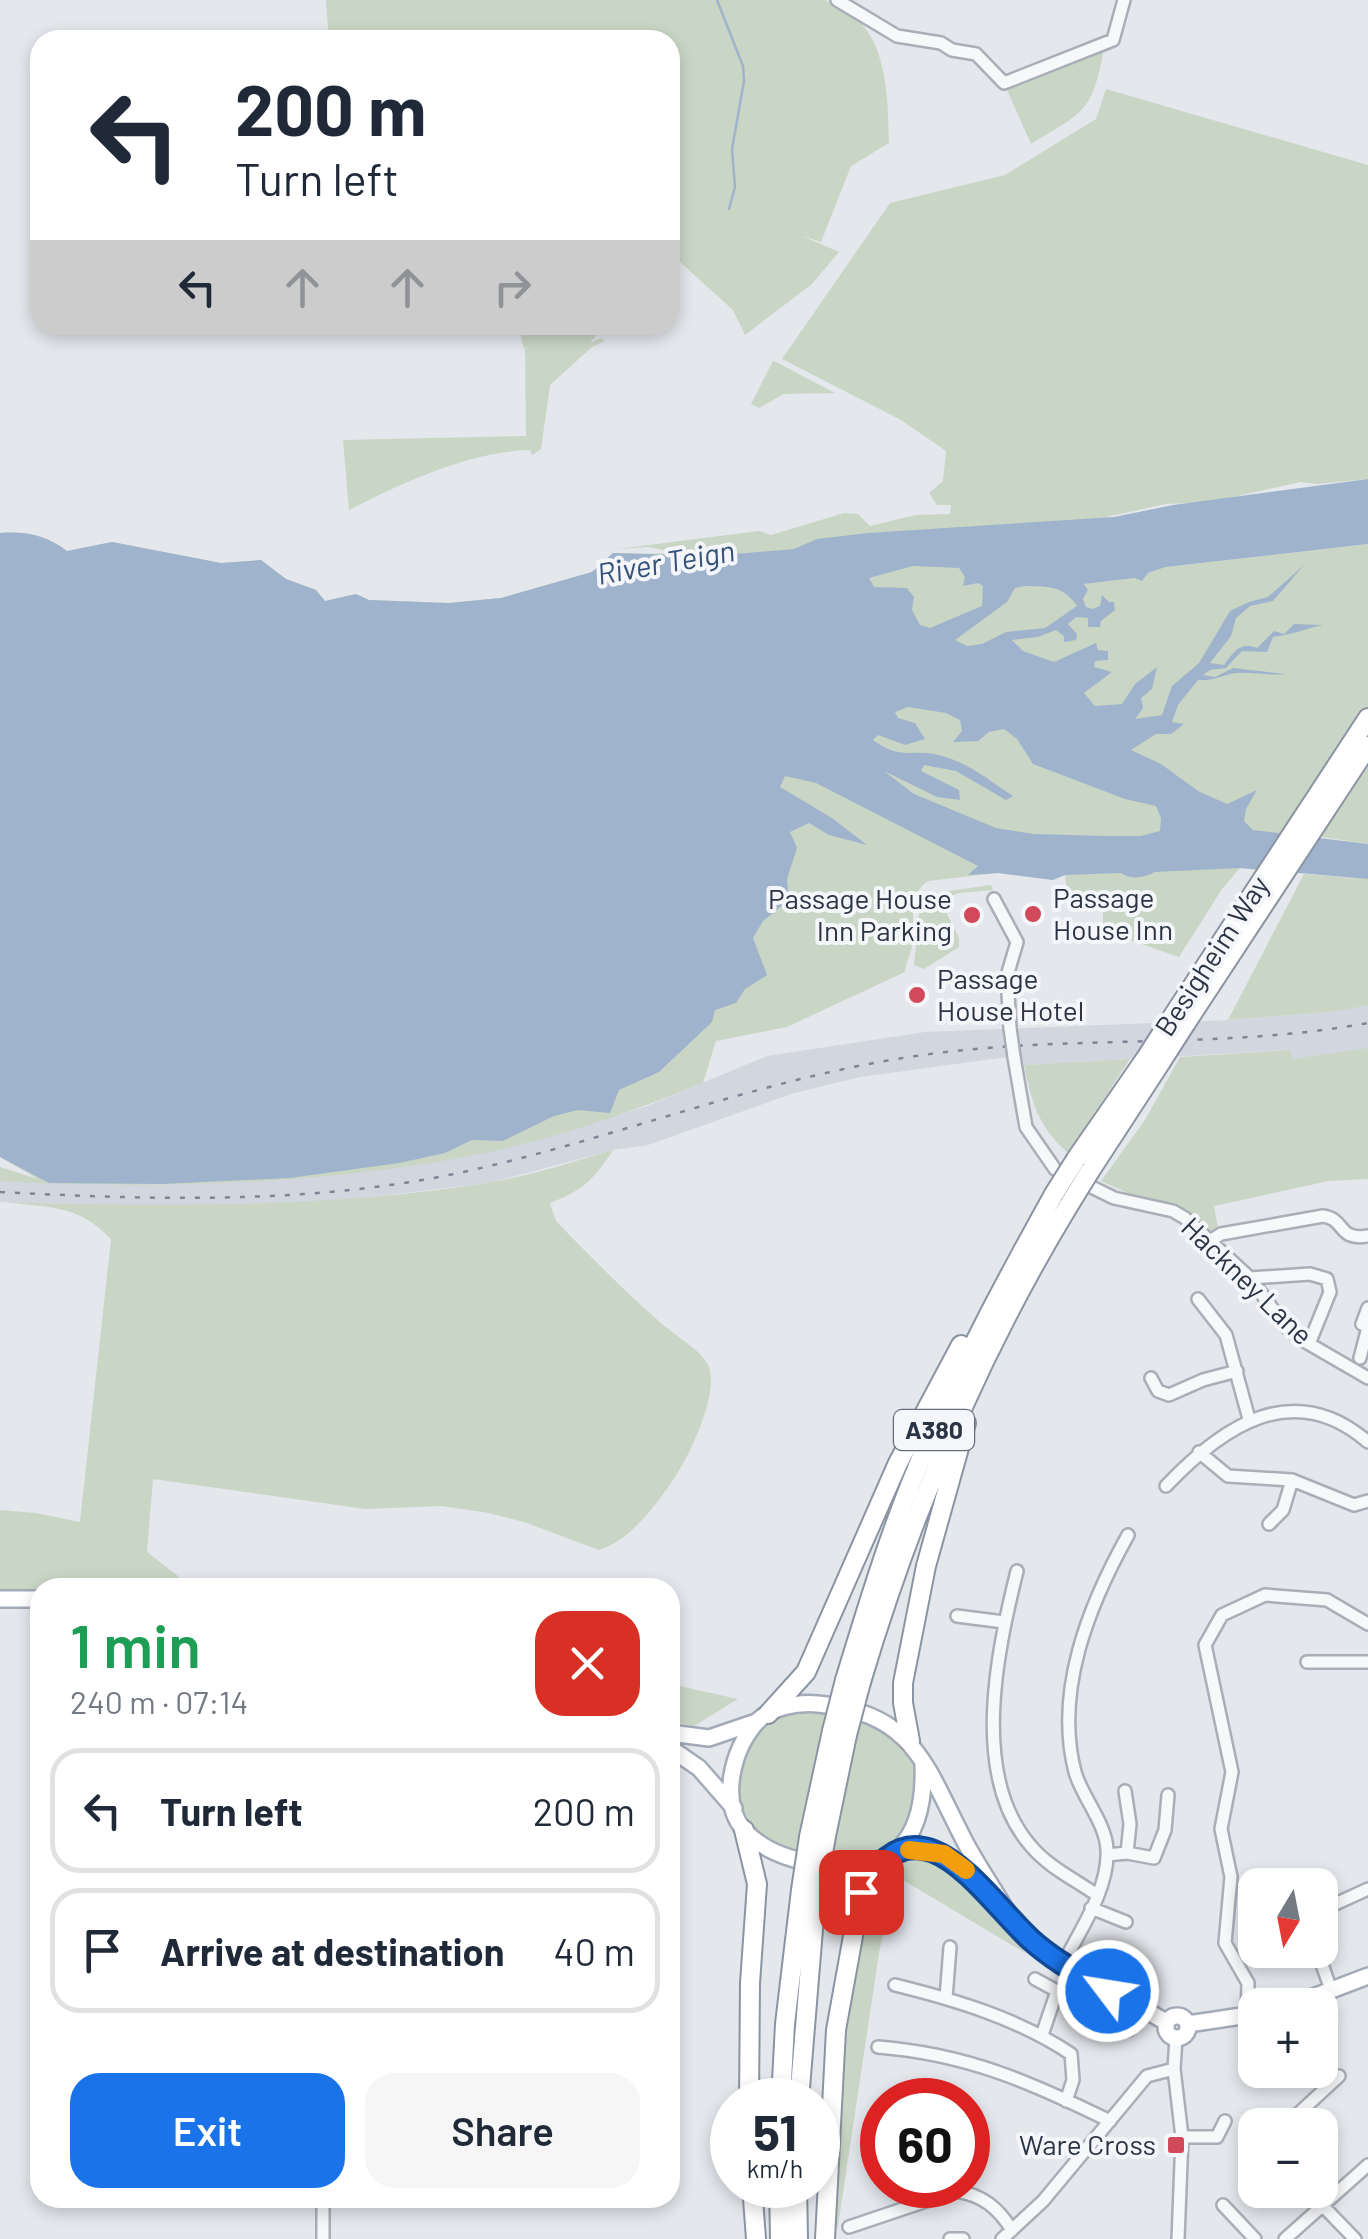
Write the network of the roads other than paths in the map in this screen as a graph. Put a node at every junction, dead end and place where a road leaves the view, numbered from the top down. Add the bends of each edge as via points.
1 (837, 0) edge
2 (1124, 0) edge
3 (1368, 718) edge
4 (1368, 746) edge
5 (994, 899) dead end
6 (1230, 941) junction
7 (1061, 1200) junction
8 (1368, 1236) edge
9 (1210, 1241) junction
10 (1008, 1277) junction
11 (1250, 1278) junction
12 (1198, 1299) dead end
13 (1368, 1308) edge
14 (1004, 1320) junction
15 (1309, 1344) junction
16 (1360, 1358) dead end
17 (1237, 1371) junction
18 (1151, 1378) dead end
19 (1368, 1378) edge
20 (1158, 1392) junction
21 (1162, 1406) dead end
22 (1249, 1420) junction
23 (1368, 1442) edge
24 (1199, 1452) junction
25 (1292, 1480) junction
26 (1166, 1486) dead end
27 (1368, 1501) edge
28 (1269, 1524) dead end
29 (1128, 1536) dead end
30 (1017, 1571) dead end
31 (0, 1598) edge
32 (30, 1599) edge
33 (957, 1616) dead end
34 (1004, 1622) junction
35 (1368, 1624) edge
36 (1306, 1662) dead end
37 (1368, 1662) edge
38 (853, 1681) junction
39 (762, 1718) junction
40 (680, 1734) edge
41 (910, 1741) junction
42 (680, 1755) edge
43 (923, 1764) junction
44 (1125, 1791) dead end
45 (1168, 1795) dead end
46 (734, 1808) junction
47 (744, 1830) junction
48 (1128, 1853) junction
49 (890, 1854) junction
50 (1107, 1855) junction
51 (1368, 1889) edge
52 (808, 1891) junction
53 (1094, 1902) junction
54 (1338, 1903) edge
55 (1010, 1918) junction
56 (1126, 1922) dead end
57 (950, 1947) dead end
58 (1063, 1964) junction
59 (1368, 1976) edge
60 (1036, 1979) dead end
61 (895, 1985) dead end
62 (1248, 1988) edge
63 (1336, 1988) edge
64 (1057, 1991) junction
65 (946, 1998) junction
66 (1238, 2017) edge
67 (1166, 2022) junction
68 (1188, 2024) junction
69 (1129, 2030) dead end
70 (1042, 2035) junction
71 (1176, 2038) junction
72 (878, 2047) dead end
73 (1174, 2069) junction
74 (1339, 2076) dead end
75 (749, 2078) edge
76 (781, 2078) edge
77 (800, 2078) edge
78 (1066, 2100) junction
79 (1304, 2108) edge
80 (1110, 2121) junction
81 (1225, 2121) dead end
82 (1182, 2137) junction
83 (1368, 2165) edge
84 (1338, 2191) edge
85 (990, 2204) edge
86 (1223, 2205) dead end
87 (322, 2208) edge
88 (754, 2208) edge
89 (779, 2208) edge
90 (797, 2208) edge
91 (901, 2208) edge
92 (1319, 2208) edge
93 (1325, 2208) edge
94 (849, 2227) dead end
95 (1007, 2235) edge
96 (323, 2239) edge
97 (756, 2239) edge
98 (780, 2239) edge
99 (798, 2239) edge
100 (825, 2239) edge
101 (950, 2239) edge
102 (963, 2239) edge
103 (1178, 2239) edge
104 (1256, 2239) edge
105 (1286, 2239) edge
106 (1355, 2239) edge

1 - 2 street via 897,36 976,54 1004,83 1113,40
3 - 6 highway, Besigheim Way / A380
4 - 6 highway, Besigheim Way / A380
5 - 9 street, Hackney Lane, bridge via 1017,942 1007,976 1026,1127 1054,1169 1114,1198 1173,1211
6 - 7 highway, Besigheim Way / A380, bridge
7 - 10 highway, A380
7 - 14 highway, A380
8 - 9 street via 1345,1234 1323,1216
9 - 11 street, Hackney Lane
10 - 38 highway, A380 via 918,1464 876,1580
10 - 39 highway, A380 via 978,1315 920,1420 806,1672
11 - 15 street, Hackney Lane via 1285,1326
11 - 15 street via 1310,1274 1327,1280 1330,1292
12 - 17 street via 1222,1327
13 - 16 street
14 - 38 highway, A380 via 921,1502
14 - 41 highway, A380 via 959,1443 926,1566 903,1684
15 - 19 street, Hackney Lane
17 - 20 street via 1169,1395
17 - 22 street
18 - 20 street
20 - 21 street
22 - 23 street via 1304,1412 1351,1427
22 - 24 street
24 - 25 street via 1228,1476
24 - 26 street
25 - 27 street via 1354,1505
25 - 28 street via 1283,1510
29 - 50 street via 1090,1610 1071,1697 1073,1763
30 - 34 street
31 - 32 main road
33 - 34 street
34 - 53 street via 993,1730 1003,1792 1017,1830
35 - 62 street via 1327,1600 1264,1595 1222,1615 1205,1645 1232,1772 1221,1829 1230,1877 1225,1942
36 - 37 street
38 - 52 highway, A380, bridge
39 - 40 main road via 709,1738
39 - 41 main road via 789,1706 830,1706 876,1717
39 - 46 main road via 735,1759
41 - 43 main road
42 - 46 main road
43 - 49 main road via 921,1814
43 - 55 main road
44 - 48 street
45 - 48 street via 1154,1858
46 - 47 main road
47 - 49 main road via 797,1860 840,1868
47 - 75 highway via 757,1884
48 - 50 street
49 - 55 main road via 934,1851 956,1862
49 - 100 highway via 861,1892 836,2030
50 - 53 street
51 - 54 street
52 - 76 highway, A380
52 - 77 highway, A380
53 - 56 street
53 - 58 street
55 - 58 main road
57 - 65 street
58 - 67 main road
59 - 63 main road
60 - 64 street
61 - 65 street
64 - 69 street
64 - 70 street
65 - 70 street
66 - 68 main road
67 - 68 main road via 1178,2015
67 - 71 main road
68 - 71 main road
70 - 78 street via 1071,2054
71 - 73 street
72 - 78 street via 978,2064
73 - 80 street via 1147,2076
73 - 82 street
74 - 79 street
78 - 80 street
80 - 95 street
81 - 82 street via 1217,2137
82 - 103 street
83 - 84 street
85 - 95 street
86 - 104 street
87 - 96 street
88 - 97 highway
89 - 98 highway
90 - 99 highway
91 - 94 street
92 - 105 street
93 - 106 street
101 - 102 street

